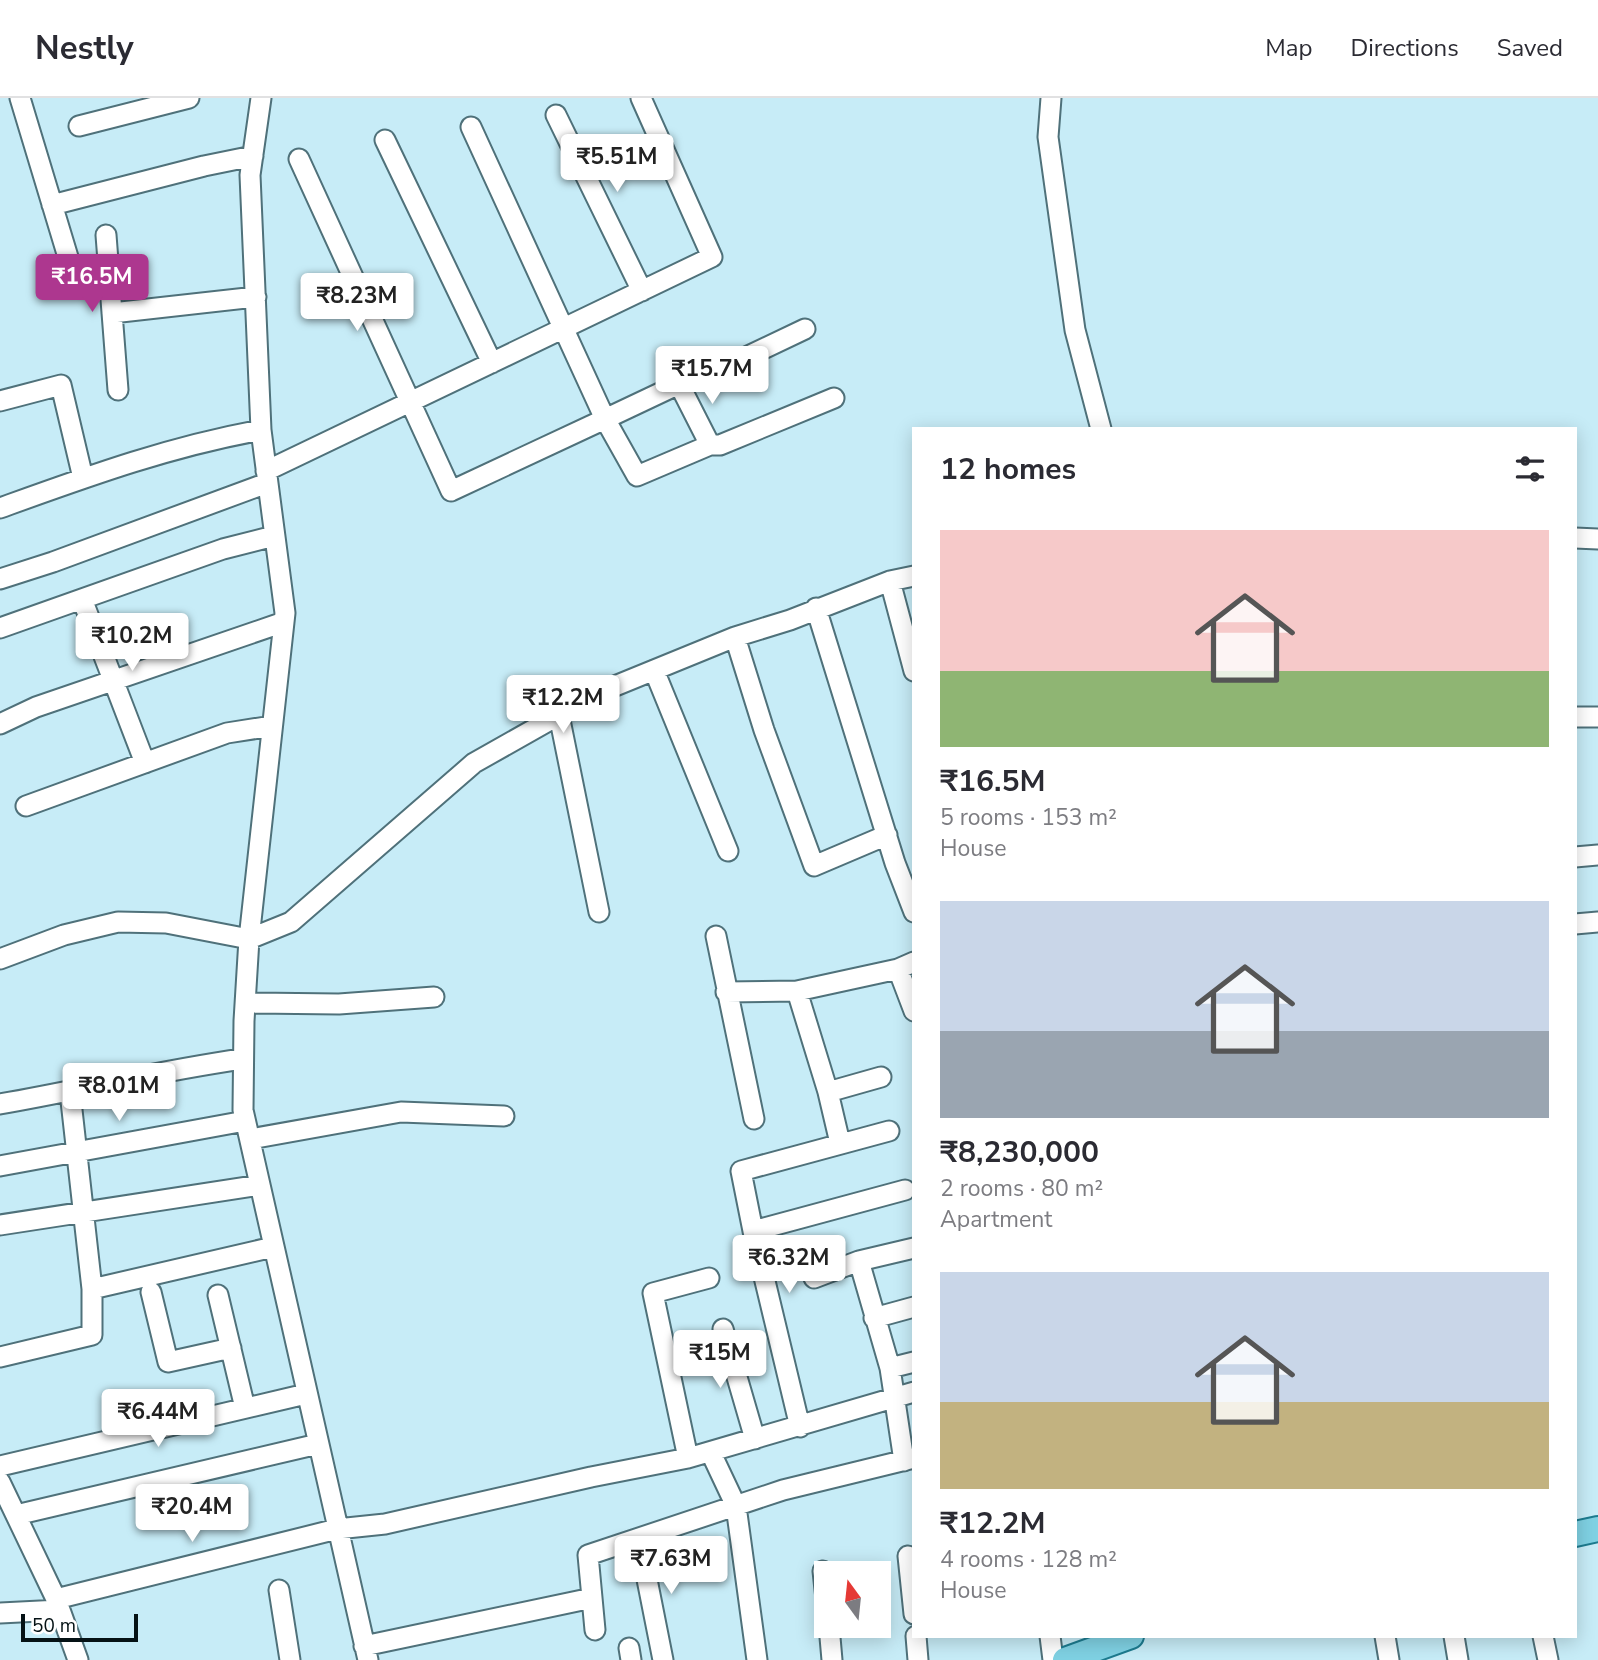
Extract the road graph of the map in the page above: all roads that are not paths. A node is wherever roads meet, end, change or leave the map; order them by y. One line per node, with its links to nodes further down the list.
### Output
1 (20, 98): 12 (street)
2 (190, 98): 7 (street)
3 (261, 98): 10 (street)
4 (641, 98): 15 (street)
5 (1051, 98): 27 (street)
6 (556, 115): 15 (street)
7 (79, 126)
8 (471, 127): 18 (street)
9 (385, 140): 20 (street)
10 (253, 156): 12 (street); 16 (street)
11 (299, 159): 25 (street)
12 (52, 205): 14 (street)
13 (106, 235): 17 (street)
14 (71, 267)
15 (642, 291): 18 (street)
16 (256, 297): 17 (street); 28 (street)
17 (112, 313): 22 (street)
18 (563, 329): 20 (street); 26 (street)
19 (805, 329): 21 (street)
20 (492, 363): 25 (street)
21 (679, 384): 26 (street); 29 (street)
22 (118, 390)
23 (834, 398): 29 (street)
24 (0, 401): 31 (street)
25 (411, 401): 26 (street); 30 (street)
26 (605, 419): 29 (street)
27 (1100, 427)
28 (261, 430): 30 (street); 31 (street)
29 (710, 445)
30 (267, 477): 33 (street); 37 (street)
31 (83, 478): 32 (street)
32 (0, 508)
33 (274, 536): 39 (street); 41 (street)
34 (1577, 538): 35 (street)
35 (1598, 539)
36 (912, 576): 38 (street)
37 (0, 579)
38 (890, 581): 40 (street); 44 (street)
39 (82, 599): 42 (street); 46 (street)
40 (816, 608): 43 (street); 54 (street)
41 (284, 622): 46 (street); 51 (street)
42 (0, 628)
43 (735, 637): 45 (street); 54 (street)
44 (912, 664)
45 (654, 670): 47 (street); 55 (street)
46 (113, 680): 50 (street); 52 (street)
47 (559, 715): 60 (street); 64 (street)
48 (1577, 717): 49 (street)
49 (1598, 717)
50 (0, 724)
51 (272, 726): 52 (street); 64 (street)
52 (145, 763): 53 (street)
53 (26, 806)
54 (887, 835): 58 (street)
55 (728, 851)
56 (1598, 855): 57 (street)
57 (1577, 857)
58 (904, 860): 59 (street)
59 (912, 902)
60 (599, 912)
61 (1598, 922): 62 (street)
62 (1577, 924)
63 (716, 936): 68 (street)
64 (249, 939): 65 (street); 70 (street)
65 (0, 959)
66 (906, 965): 67 (street); 71 (street)
67 (797, 990): 68 (street); 75 (street)
68 (726, 992): 78 (street)
69 (434, 997): 70 (street)
70 (246, 1003): 72 (street)
71 (912, 1004)
72 (243, 1059): 74 (street); 79 (street)
73 (881, 1077): 75 (street)
74 (70, 1092): 76 (street); 82 (street)
75 (828, 1092): 81 (street)
76 (0, 1104)
77 (504, 1116): 79 (street)
78 (754, 1119)
79 (248, 1130): 82 (street); 84 (street)
80 (889, 1131): 81 (street)
81 (840, 1143): 88 (street)
82 (79, 1151): 83 (street); 86 (street)
83 (0, 1166)
84 (260, 1185): 86 (street); 89 (street)
85 (905, 1190): 88 (street)
86 (84, 1211): 87 (street); 94 (street)
87 (0, 1226)
88 (753, 1231): 107 (street)
89 (273, 1247): 94 (street); 104 (street)
90 (912, 1248): 91 (street)
91 (859, 1261): 93 (street); 98 (street)
92 (709, 1278): 111 (street)
93 (814, 1278)
94 (92, 1289): 101 (street)
95 (151, 1292): 100 (street)
96 (218, 1295): 100 (street)
97 (912, 1308): 98 (street)
98 (874, 1318): 103 (street)
99 (723, 1329): 108 (street)
100 (231, 1348): 106 (street)
101 (0, 1357)
102 (912, 1362): 103 (street)
103 (890, 1368): 105 (street)
104 (306, 1394): 106 (street); 109 (street)
105 (904, 1394): 107 (street); 112 (street)
106 (245, 1408): 113 (street)
107 (800, 1427): 108 (street)
108 (755, 1440): 110 (street)
109 (318, 1444): 116 (street); 117 (street)
110 (711, 1452): 111 (street); 115 (street)
111 (688, 1458): 117 (street)
112 (909, 1459): 115 (street)
113 (0, 1466)
114 (0, 1482): 116 (street)
115 (736, 1506): 120 (street); 139 (street)
116 (16, 1515): 125 (street)
117 (337, 1529): 125 (street); 135 (street)
118 (1598, 1529): 119 (main road)
119 (1577, 1534)
120 (639, 1539): 124 (street); 138 (street)
121 (908, 1556): 123 (street)
122 (279, 1590): 137 (street)
123 (912, 1595)
124 (592, 1598): 127 (street); 135 (street)
125 (58, 1604): 126 (street); 136 (street)
126 (0, 1613)
127 (595, 1630)
128 (829, 1638): 140 (street)
129 (916, 1638): 141 (street)
130 (1050, 1638): 142 (street)
131 (1120, 1638): 143 (main road)
132 (1385, 1638): 144 (street)
133 (1454, 1638): 145 (street)
134 (1544, 1638): 146 (street)
135 (366, 1653)
136 (78, 1660)
137 (290, 1660)
138 (663, 1660)
139 (757, 1660)
140 (832, 1660)
141 (918, 1660)
142 (1053, 1660)
143 (1065, 1660)
144 (1389, 1660)
145 (1458, 1660)
146 (1548, 1660)

